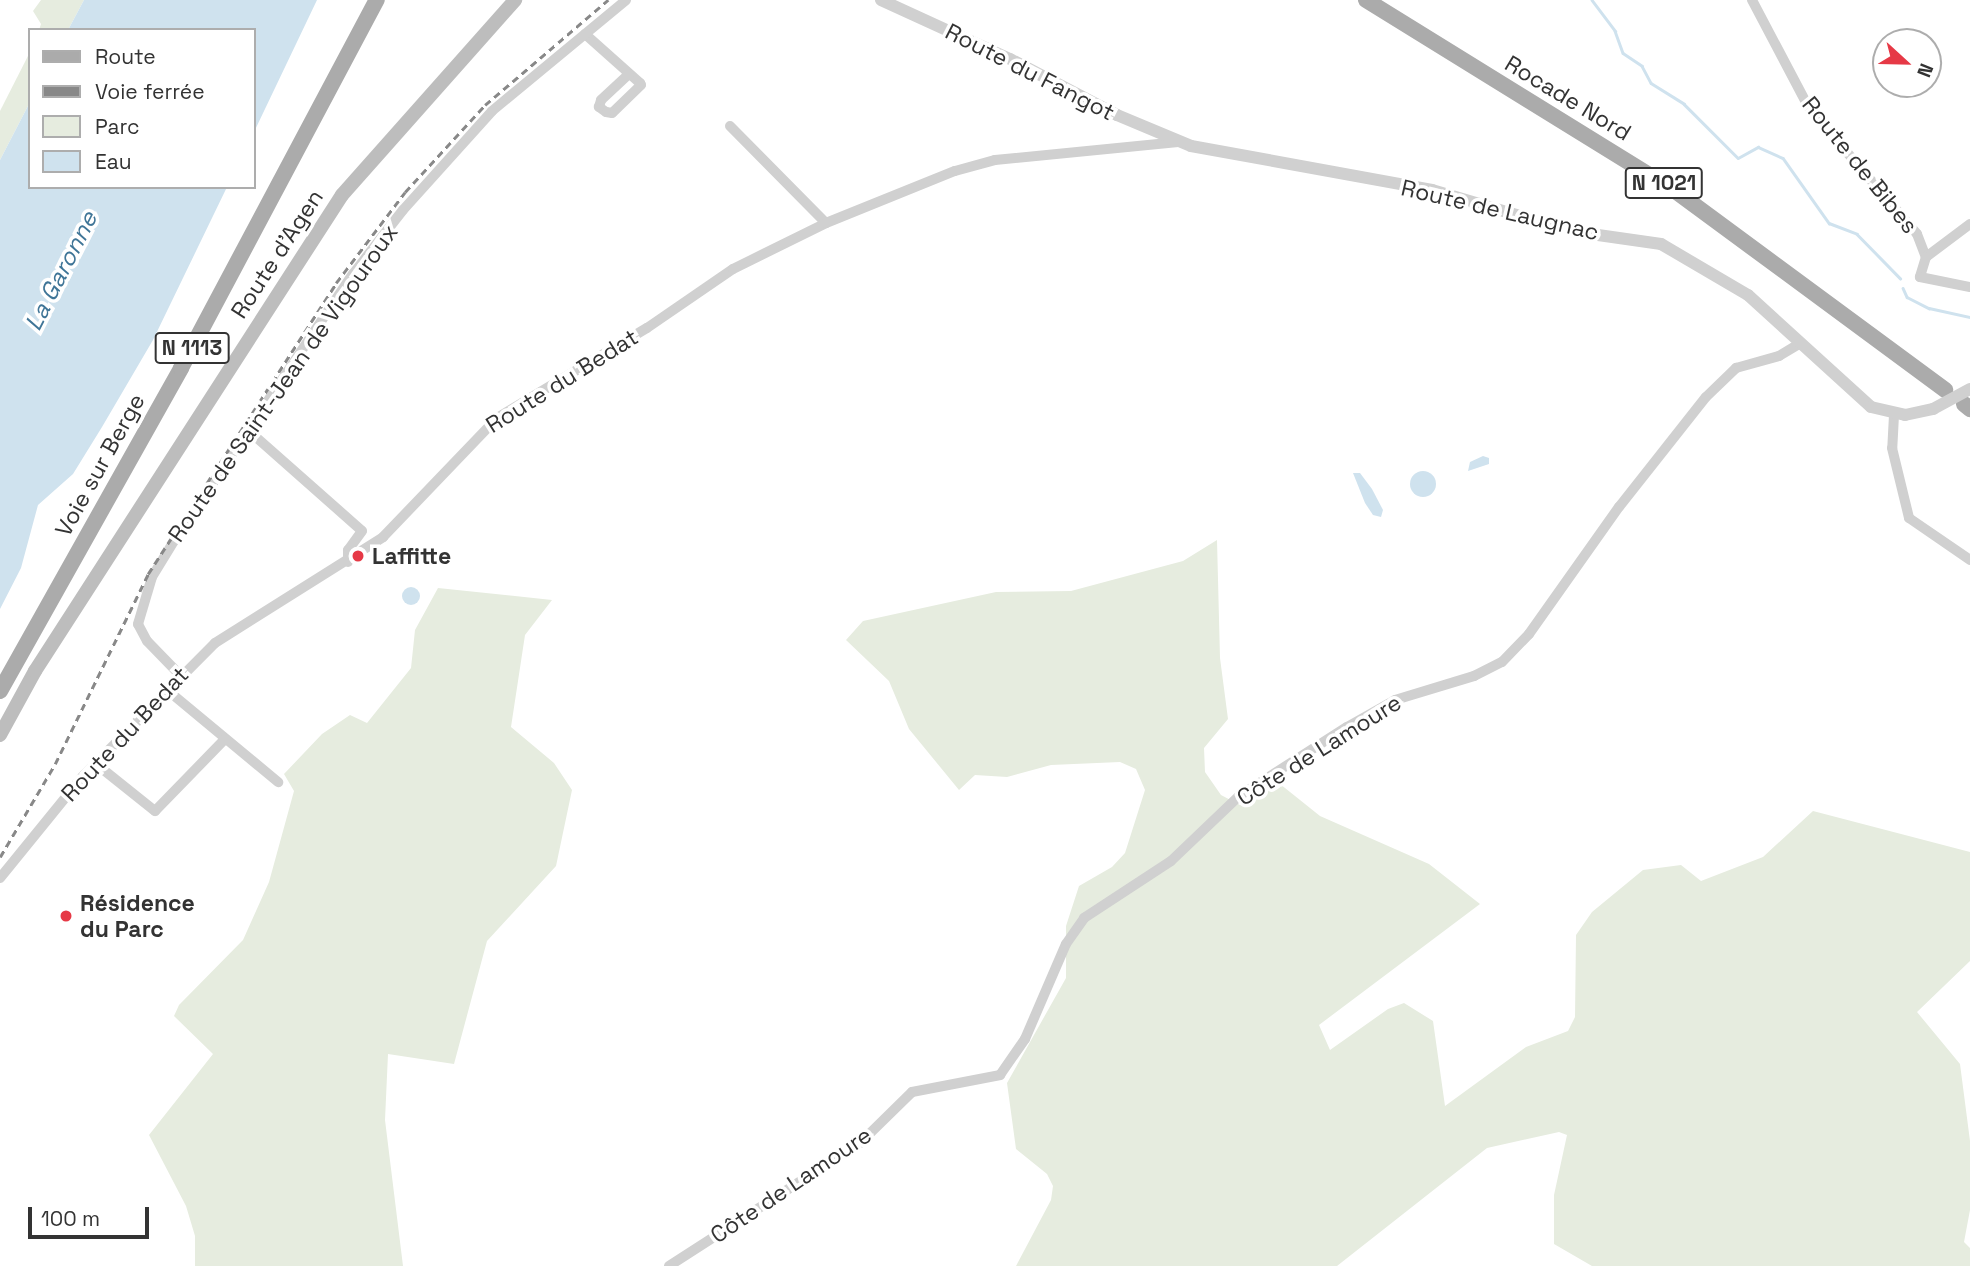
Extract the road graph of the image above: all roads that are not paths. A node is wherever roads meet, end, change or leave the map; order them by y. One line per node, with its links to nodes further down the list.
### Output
1 (377, 0): 24 (main road, Voie sur Berge / N 1113)
2 (515, 0): 25 (main road, Route d'Agen)
3 (626, 0): 7 (street, Route de Saint-Jean de Vigouroux)
4 (881, 0): 10 (street, Route du Fangot)
5 (1366, 0): 16 (main road, Rocade Nord / N 1021)
6 (1752, 0): 13 (street, Route de Bibes)
7 (585, 34): 8 (street); 19 (street, Route de Saint-Jean de Vigouroux)
8 (629, 74)
9 (730, 126): 11 (street)
10 (1178, 142): 11 (street, Route du Bedat); 15 (street, Route de Laugnac)
11 (826, 223): 21 (street, Route du Bedat)
12 (1970, 225): 13 (street)
13 (1926, 257): 14 (street)
14 (1970, 287)
15 (1799, 344): 18 (street, Route de Laugnac); 30 (street, Côte de Lamoure)
16 (1945, 390)
17 (1968, 401): 18 (street, bridge)
18 (1894, 415): 20 (street)
19 (248, 430): 21 (street); 22 (street, Route de Saint-Jean de Vigouroux)
20 (1970, 561)
21 (348, 562): 22 (street, Route du Bedat)
22 (180, 675): 23 (street, Route du Bedat)
23 (166, 689): 26 (street); 27 (street, Route du Bedat)
24 (0, 691)
25 (0, 735)
26 (225, 738): 27 (street); 28 (street)
27 (95, 763): 29 (street, Route du Bedat)
28 (278, 782)
29 (0, 878)
30 (669, 1266)

